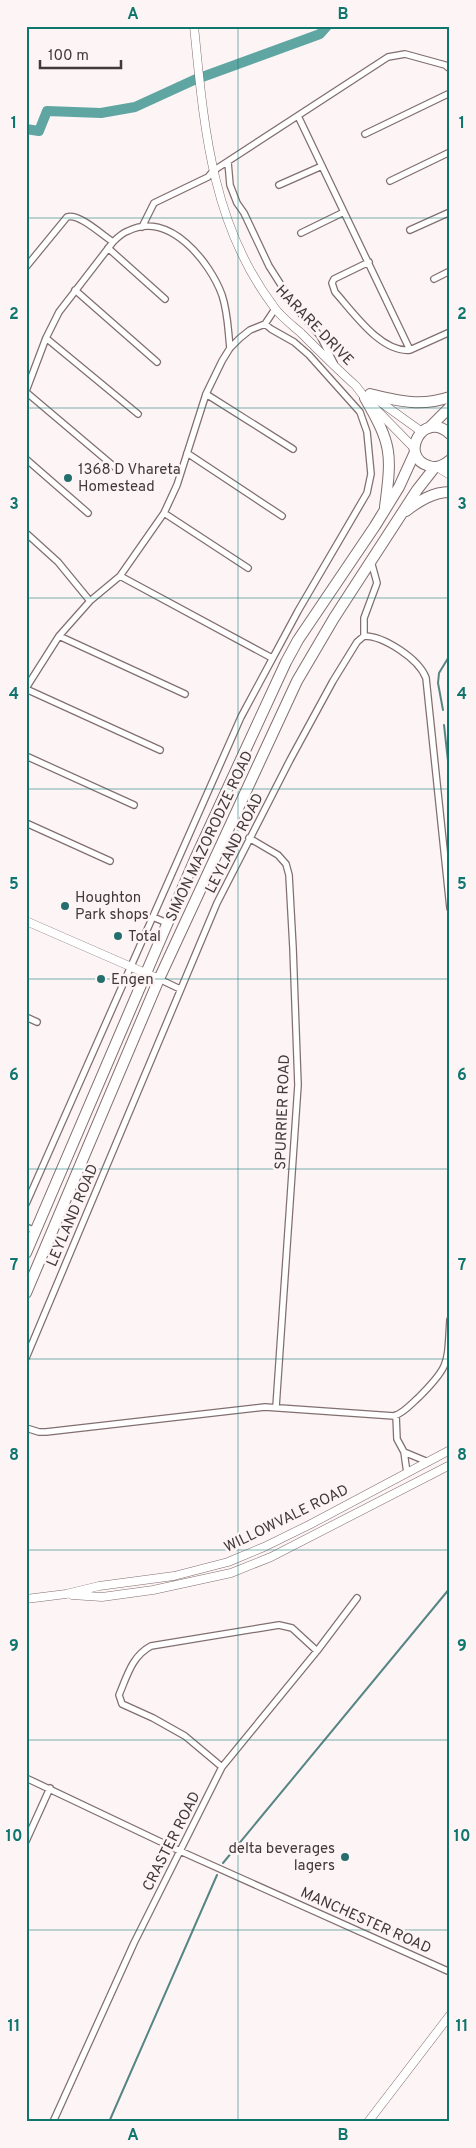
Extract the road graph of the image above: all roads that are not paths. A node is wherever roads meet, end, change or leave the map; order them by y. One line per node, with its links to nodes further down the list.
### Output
1 (194, 26): 9 (main road, HARARE DRIVE)
2 (450, 69): 4 (street)
3 (450, 93): 5 (street)
4 (298, 116): 7 (street); 8 (street)
5 (365, 134)
6 (450, 152): 10 (street)
7 (228, 162): 9 (street); 32 (street)
8 (322, 166): 11 (street); 12 (street)
9 (213, 171): 14 (street); 25 (main road, HARARE DRIVE)
10 (390, 181)
11 (279, 185)
12 (344, 212): 16 (street); 19 (street)
13 (450, 212): 15 (street)
14 (142, 227): 17 (street); 29 (street)
15 (410, 230)
16 (300, 233)
17 (112, 242): 18 (street); 20 (street)
18 (108, 248): 23 (street); 24 (street)
19 (369, 262): 30 (street); 30 (street)
20 (26, 267)
21 (450, 271): 22 (street)
22 (434, 279)
23 (75, 290): 28 (street); 31 (street)
24 (165, 299)
25 (275, 309): 26 (street); 32 (main road, HARARE DRIVE)
26 (266, 324): 29 (street); 62 (street)
27 (450, 332): 30 (street)
28 (46, 338): 33 (street); 38 (street)
29 (230, 348): 34 (street)
30 (410, 350)
31 (157, 362)
32 (336, 368): 35 (main road, HARARE DRIVE)
33 (26, 392): 47 (street)
34 (206, 394): 41 (street); 43 (street)
35 (367, 396): 36 (highway); 39 (main road); 42 (main road); 50 (highway)
36 (450, 396)
37 (450, 407): 39 (highway, SIMON MAZORODZE ROAD)
38 (138, 414)
39 (426, 430): 40 (highway); 42 (highway, SIMON MAZORODZE ROAD)
40 (450, 434)
41 (292, 449)
42 (414, 450): 46 (highway); 50 (highway, SIMON MAZORODZE ROAD)
43 (187, 453): 52 (street); 54 (street)
44 (26, 459): 51 (street)
45 (450, 460): 46 (highway, SIMON MAZORODZE ROAD)
46 (436, 467): 48 (main road); 53 (highway, SIMON MAZORODZE ROAD)
47 (117, 469)
48 (450, 475)
49 (450, 492): 53 (highway)
50 (385, 510): 74 (highway, SIMON MAZORODZE ROAD)
51 (88, 513)
52 (164, 513): 57 (street); 58 (street)
53 (400, 515): 56 (highway, SIMON MAZORODZE ROAD)
54 (282, 516)
55 (26, 533): 59 (street)
56 (371, 561): 61 (street); 77 (highway, SIMON MAZORODZE ROAD)
57 (248, 568)
58 (120, 576): 59 (street); 62 (street)
59 (90, 602): 60 (street)
60 (59, 636): 63 (street); 64 (street)
61 (364, 636): 69 (street, LEYLAND ROAD); 71 (street)
62 (272, 658): 72 (street)
63 (26, 688): 65 (street)
64 (185, 694)
65 (160, 750)
66 (26, 756): 67 (street)
67 (134, 805)
68 (26, 824): 70 (street)
69 (249, 838): 78 (street, LEYLAND ROAD); 87 (street, SPURRIER ROAD)
70 (110, 861)
71 (450, 908)
72 (153, 917): 74 (street); 75 (street)
73 (26, 921): 75 (main road)
74 (167, 922): 76 (highway, SIMON MAZORODZE ROAD)
75 (132, 967): 76 (main road); 81 (street)
76 (145, 974): 77 (main road); 82 (highway, SIMON MAZORODZE ROAD)
77 (159, 980): 78 (street); 84 (highway, SIMON MAZORODZE ROAD)
78 (180, 989): 86 (street, LEYLAND ROAD)
79 (26, 1017): 80 (street)
80 (37, 1022)
81 (26, 1204)
82 (31, 1229): 83 (highway, SIMON MAZORODZE ROAD)
83 (26, 1253)
84 (26, 1293)
85 (450, 1320): 88 (street)
86 (26, 1358)
87 (276, 1407): 88 (street); 89 (street)
88 (396, 1415): 91 (street)
89 (26, 1428)
90 (450, 1450): 92 (main road, WILLOWVALE ROAD)
91 (404, 1452): 92 (street); 94 (street)
92 (428, 1462): 94 (main road, WILLOWVALE ROAD)
93 (450, 1465): 95 (main road, WILLOWVALE ROAD)
94 (407, 1473): 95 (main road, WILLOWVALE ROAD)
95 (66, 1594): 97 (main road, WILLOWVALE ROAD)
96 (357, 1598): 98 (street, CRASTER ROAD)
97 (26, 1599)
98 (317, 1651): 99 (street, CRASTER ROAD); 99 (street)
99 (222, 1767): 103 (street, CRASTER ROAD)
100 (26, 1778): 101 (street, MANCHESTER ROAD)
101 (50, 1788): 102 (street); 103 (street, MANCHESTER ROAD)
102 (26, 1840)
103 (180, 1850): 104 (street, MANCHESTER ROAD); 106 (street, CRASTER ROAD)
104 (450, 1972)
105 (450, 2015): 107 (main road)
106 (53, 2122)
107 (368, 2122)

